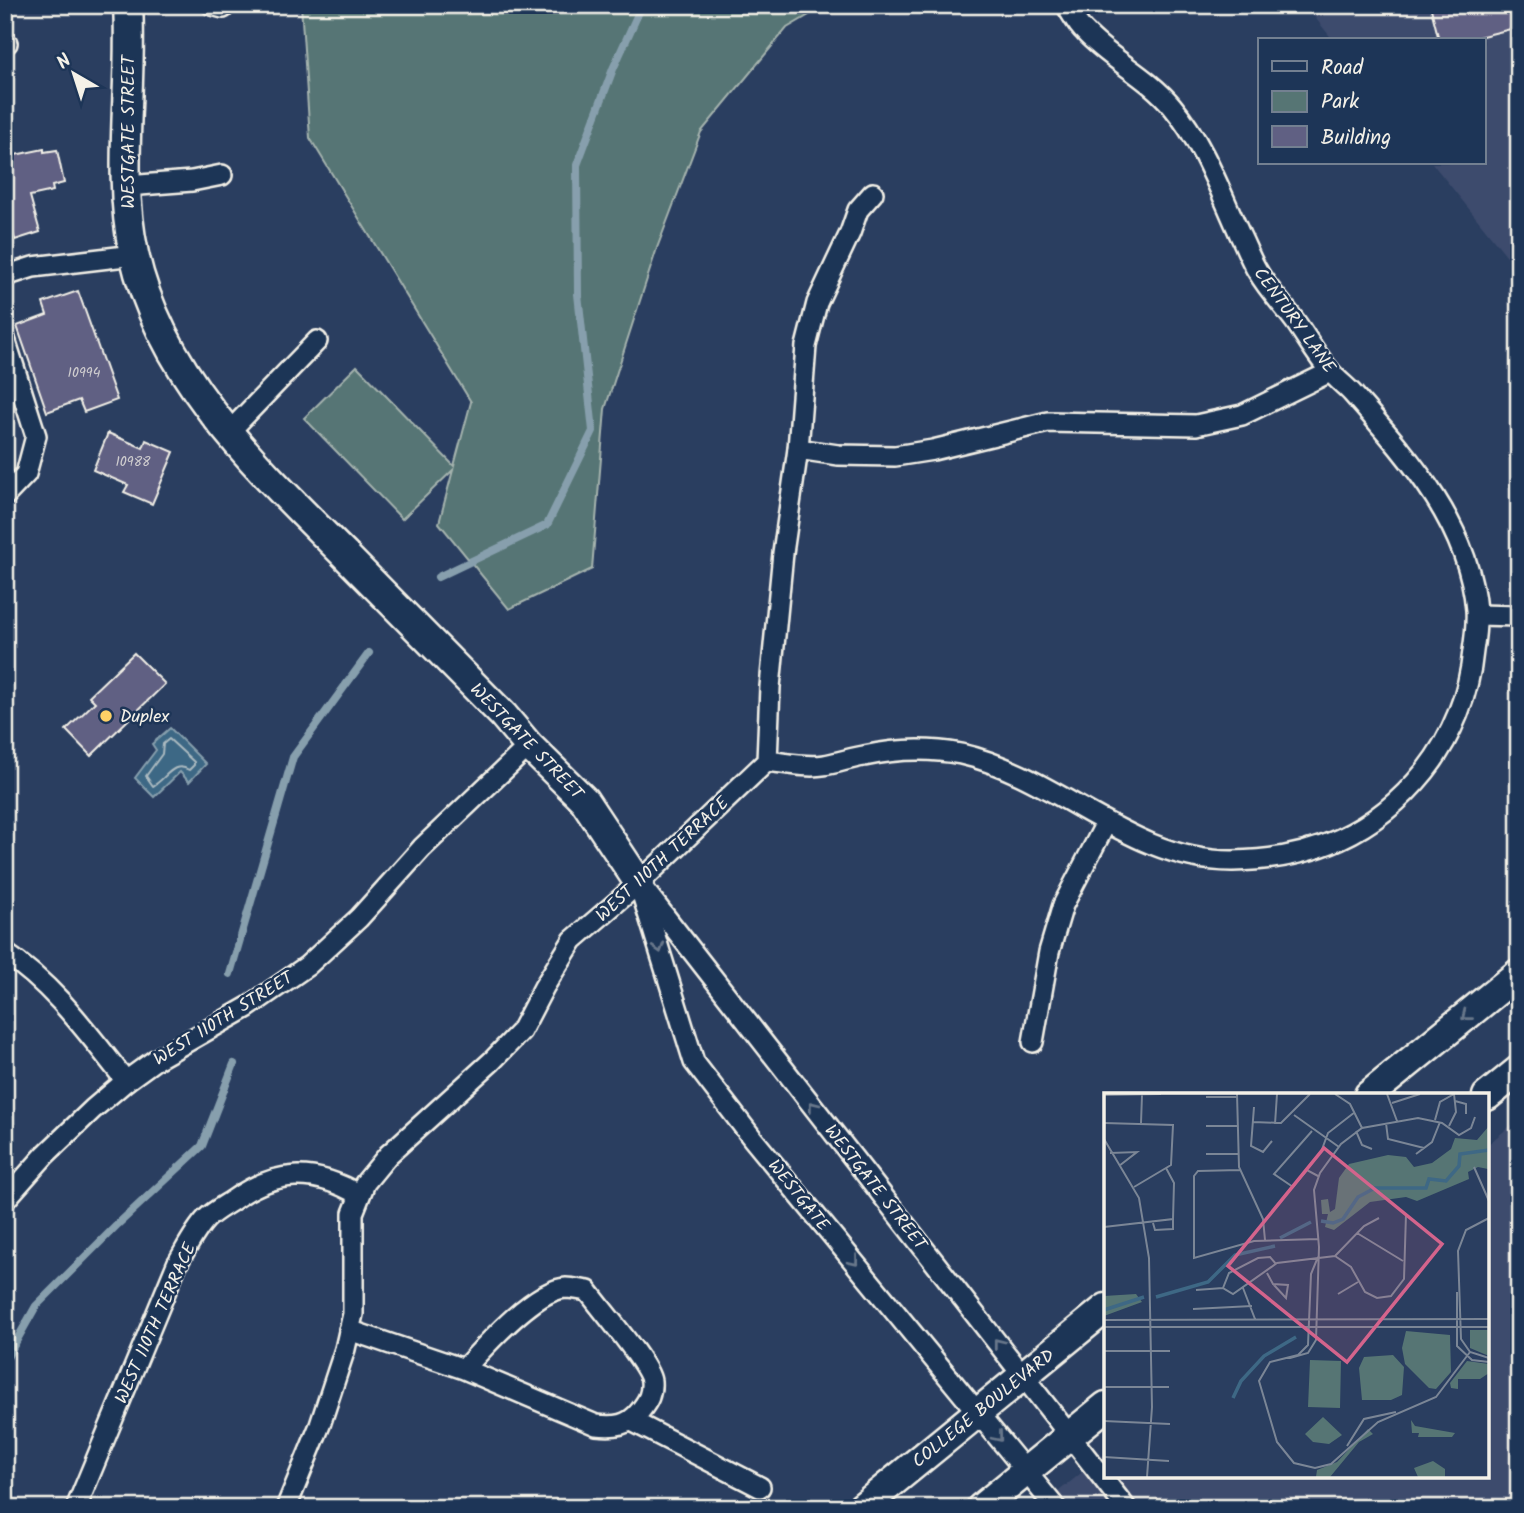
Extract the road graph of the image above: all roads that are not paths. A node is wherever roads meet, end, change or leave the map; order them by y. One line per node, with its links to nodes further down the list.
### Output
1 (128, 5): 4 (street, WESTGATE STREET)
2 (1066, 5): 10 (street, CENTURY LANE)
3 (222, 175): 4 (street)
4 (127, 186): 6 (street, WESTGATE STREET)
5 (873, 192): 12 (street)
6 (134, 255): 7 (street); 11 (street, WESTGATE STREET)
7 (5, 276)
8 (5, 339): 13 (street)
9 (317, 341): 11 (street)
10 (1331, 372): 12 (street); 14 (street, CENTURY LANE)
11 (229, 432): 16 (street, WESTGATE STREET)
12 (798, 449): 17 (street)
13 (5, 496)
14 (1477, 615): 15 (street); 18 (street, CENTURY LANE)
15 (1519, 616)
16 (529, 746): 19 (street, WESTGATE STREET); 24 (street, WEST 110TH STREET)
17 (767, 761): 18 (street, CENTURY LANE); 19 (street, WEST 110TH TERRACE)
18 (1106, 823): 22 (street)
19 (639, 883): 27 (street, WEST 110TH TERRACE); 32 (street, WESTGATE STREET, one-way to 19); 34 (street, WESTGATE, one-way to 34)
20 (5, 953): 24 (street)
21 (1519, 974): 25 (street, one-way to 25)
22 (1033, 1042)
23 (1519, 1070): 26 (street)
24 (126, 1081): 28 (street, WEST 110TH STREET)
25 (1371, 1093)
26 (1489, 1094)
27 (359, 1195): 30 (street, WEST 110TH TERRACE); 39 (street, WEST 110TH TERRACE)
28 (5, 1200)
29 (1104, 1310): 32 (street, COLLEGE BOULEVARD)
30 (349, 1330): 31 (street); 40 (street, WEST 110TH TERRACE)
31 (464, 1369): 35 (street); 35 (street)
32 (1023, 1375): 34 (street, COLLEGE BOULEVARD); 36 (street, WESTGATE STREET)
33 (1104, 1408): 36 (street)
34 (978, 1413): 37 (street, WESTGATE, one-way to 37); 41 (street, COLLEGE BOULEVARD)
35 (632, 1421): 38 (street)
36 (1070, 1435): 37 (street); 44 (street, WESTGATE STREET)
37 (1026, 1471): 42 (street); 43 (street, WESTGATE)
38 (760, 1487)
39 (76, 1508)
40 (286, 1508)
41 (861, 1508)
42 (981, 1508)
43 (1056, 1508)
44 (1126, 1508)

